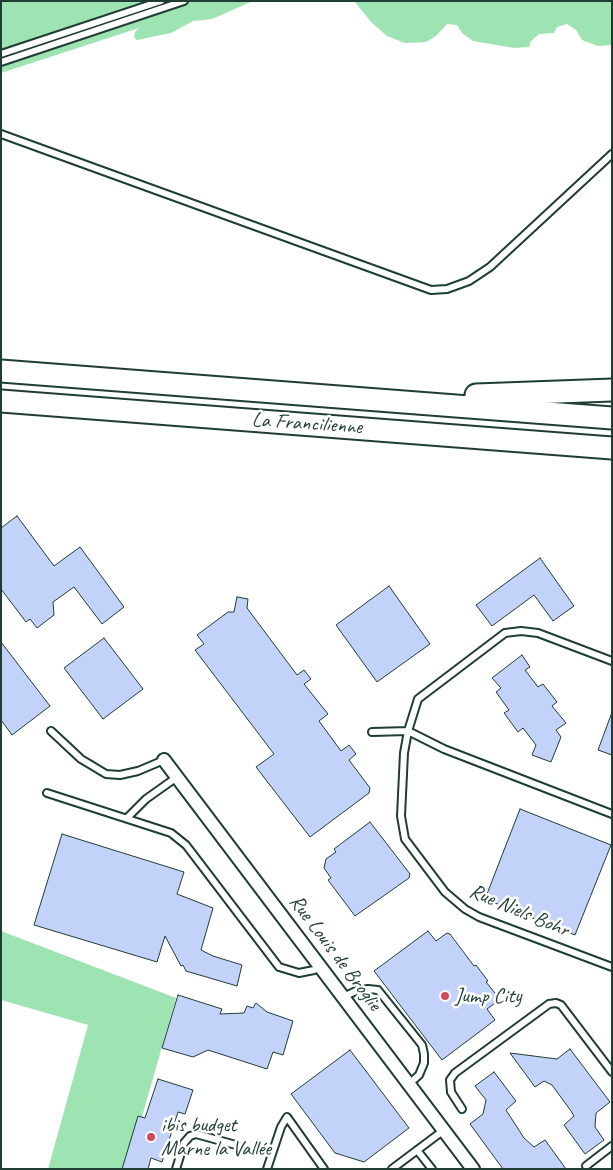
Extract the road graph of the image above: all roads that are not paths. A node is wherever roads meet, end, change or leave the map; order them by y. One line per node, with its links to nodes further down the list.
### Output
1 (161, 1): 3 (lane)
2 (184, 1): 4 (lane)
3 (1, 54)
4 (1, 62)
5 (1, 134): 6 (lane)
6 (612, 154)
7 (1, 371): 10 (highway, La Francilienne)
8 (612, 390): 10 (highway)
9 (1, 401): 12 (highway, La Francilienne)
10 (450, 404): 11 (highway, La Francilienne)
11 (612, 418)
12 (612, 448)
13 (612, 661): 15 (lane, Rue Niels Bohr)
14 (51, 731): 17 (lane)
15 (408, 731): 16 (lane); 20 (lane); 23 (lane, Rue Niels Bohr)
16 (372, 732)
17 (164, 760): 18 (street, Rue Louis de Broglie)
18 (177, 777): 21 (lane); 22 (street, Rue Louis de Broglie)
19 (47, 792): 21 (lane)
20 (612, 814)
21 (127, 818): 22 (lane)
22 (320, 966): 24 (street, Rue Louis de Broglie)
23 (612, 967)
24 (343, 996): 26 (street, Rue Louis de Broglie); 26 (lane)
25 (612, 1072): 27 (lane)
26 (409, 1084): 28 (street, Rue Louis de Broglie)
27 (462, 1109)
28 (444, 1130): 31 (lane); 38 (street, Rue Louis de Broglie)
29 (236, 1145): 33 (lane)
30 (612, 1146): 32 (lane)
31 (417, 1150): 36 (lane); 37 (lane)
32 (586, 1166)
33 (176, 1169)
34 (267, 1169): 35 (lane)
35 (324, 1169)
36 (392, 1169)
37 (432, 1169)
38 (473, 1169)

